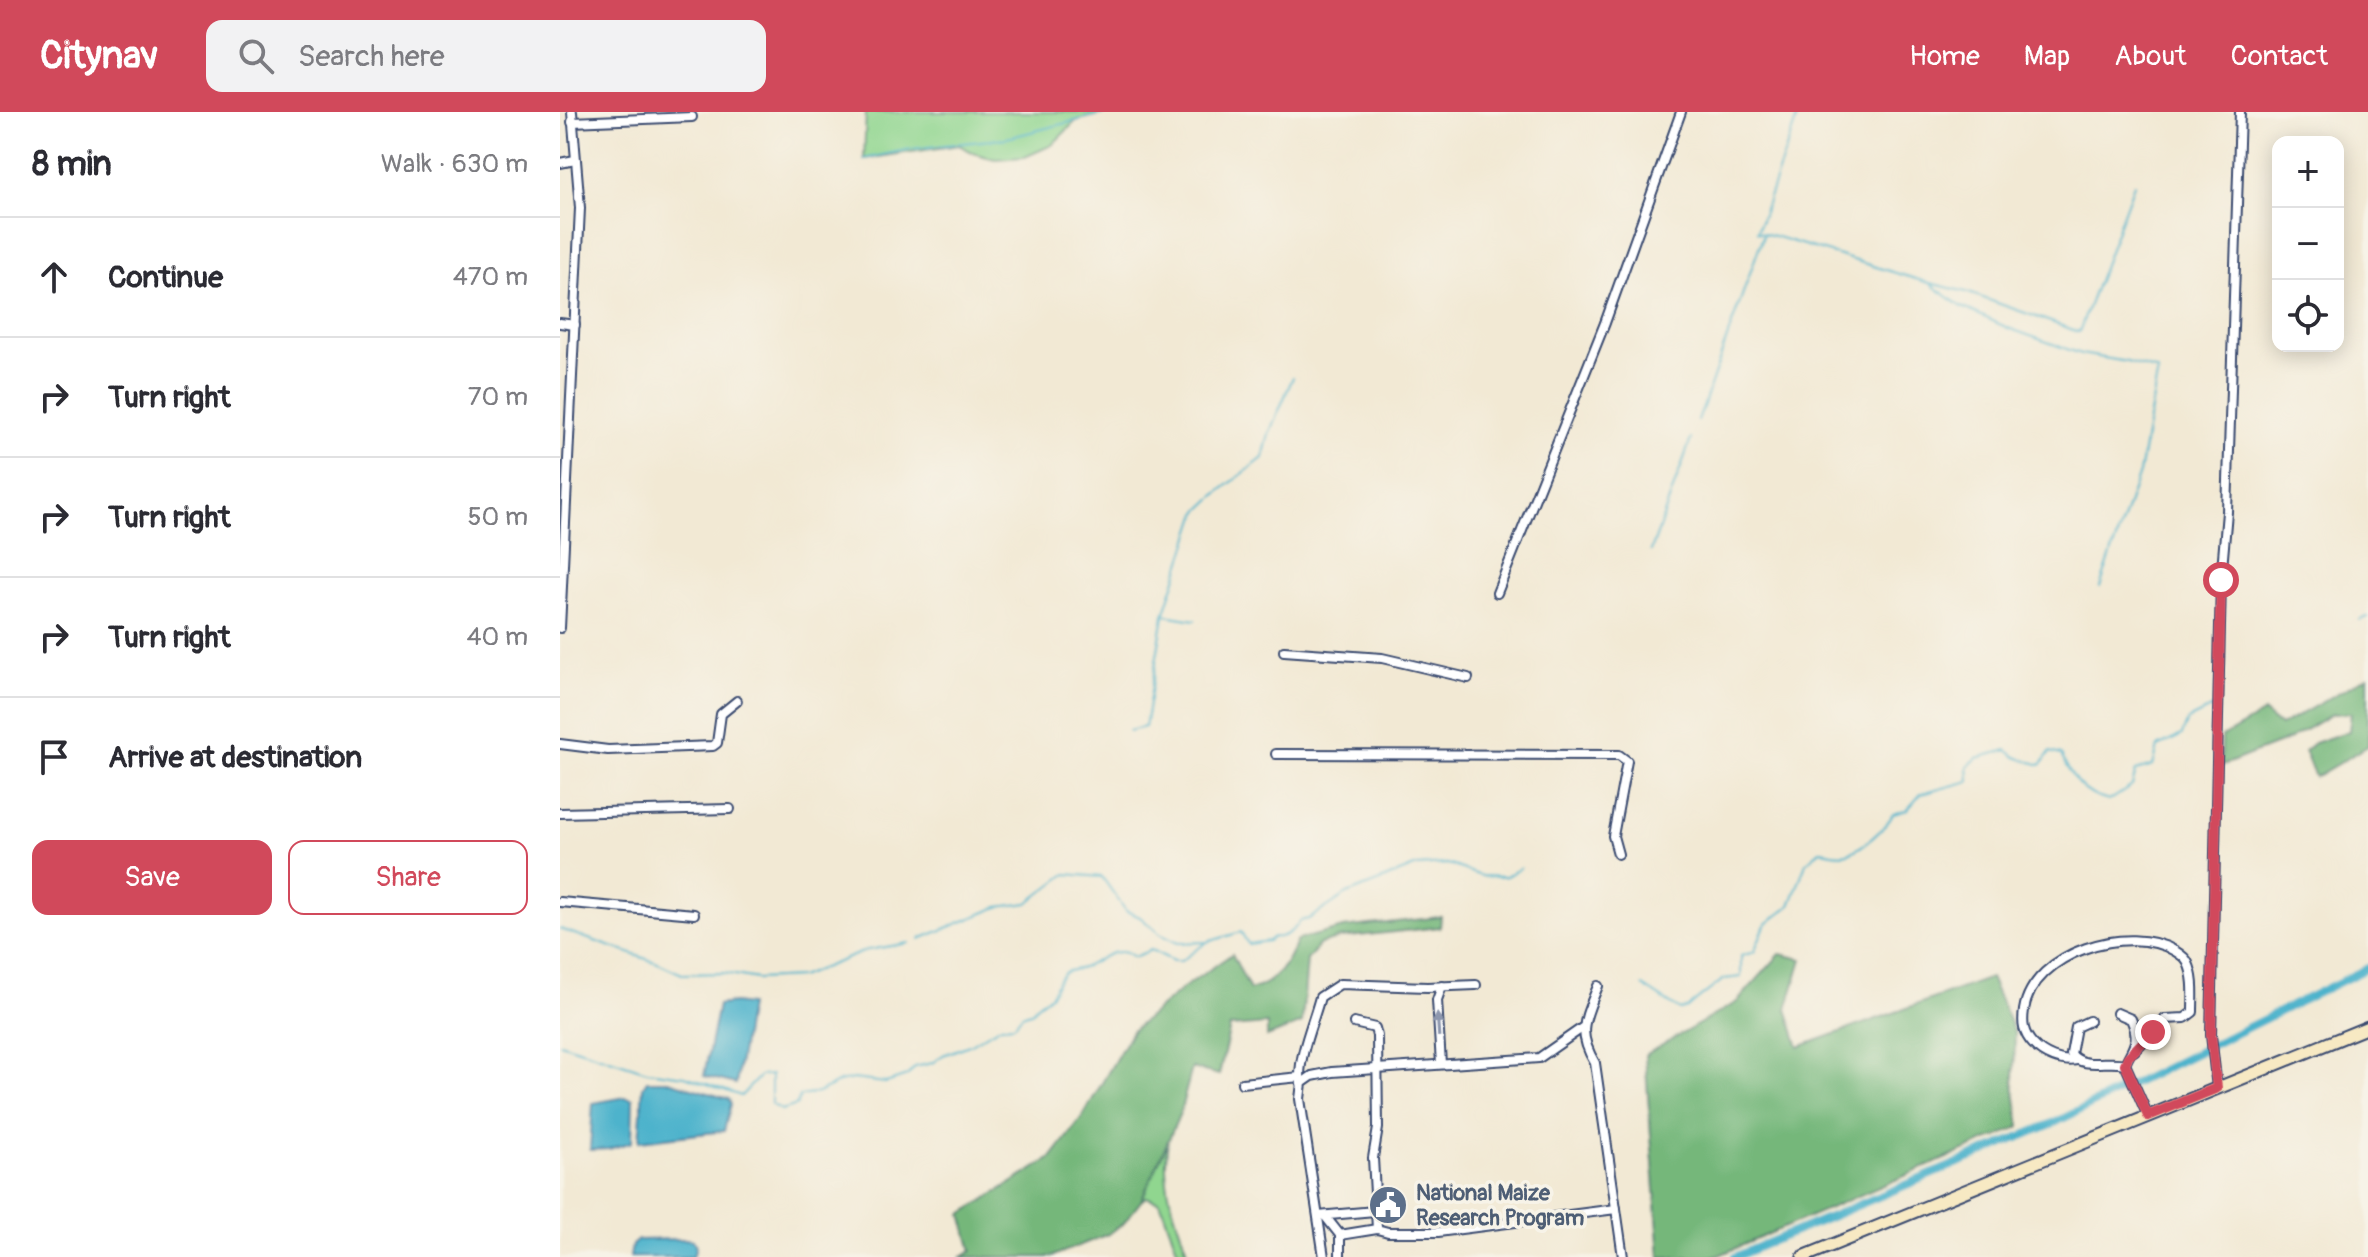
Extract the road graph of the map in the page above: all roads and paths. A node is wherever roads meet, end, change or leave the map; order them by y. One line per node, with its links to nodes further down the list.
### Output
1 (1681, 112): 10 (street)
2 (2240, 112): 37 (street)
3 (572, 117): 4 (street); 5 (street)
4 (692, 117)
5 (575, 160): 6 (street); 8 (street)
6 (560, 163)
7 (560, 323): 8 (street)
8 (575, 325): 9 (street)
9 (563, 511): 11 (street)
10 (1497, 593)
11 (560, 628)
12 (1284, 651): 13 (street)
13 (1468, 678)
14 (737, 701): 15 (street)
15 (560, 744)
16 (1276, 754): 19 (street)
17 (730, 809): 18 (street)
18 (560, 813)
19 (1618, 854)
20 (560, 902): 21 (street)
21 (694, 914)
22 (1476, 985): 23 (street)
23 (1442, 986): 32 (street, one-way to 23); 35 (street)
24 (1598, 986): 29 (street)
25 (2117, 1013): 30 (street)
26 (2089, 1021): 31 (street)
27 (1354, 1023): 34 (street)
28 (2368, 1027): 37 (main road)
29 (1582, 1028): 32 (street); 39 (street)
30 (2134, 1051): 31 (street); 33 (street)
31 (2077, 1060): 33 (street)
32 (1441, 1064): 34 (street)
33 (2125, 1064): 38 (street)
34 (1378, 1069): 35 (street); 40 (street)
35 (1301, 1080): 36 (street); 41 (street)
36 (1242, 1083)
37 (2217, 1088): 38 (main road)
38 (2148, 1116): 47 (main road)
39 (1616, 1209): 42 (street); 46 (street)
40 (1375, 1211): 41 (street); 42 (street)
41 (1322, 1216): 43 (street); 44 (street)
42 (1377, 1229): 43 (street)
43 (1340, 1235): 45 (street)
44 (1324, 1257)
45 (1340, 1257)
46 (1623, 1257)
47 (1803, 1257)

